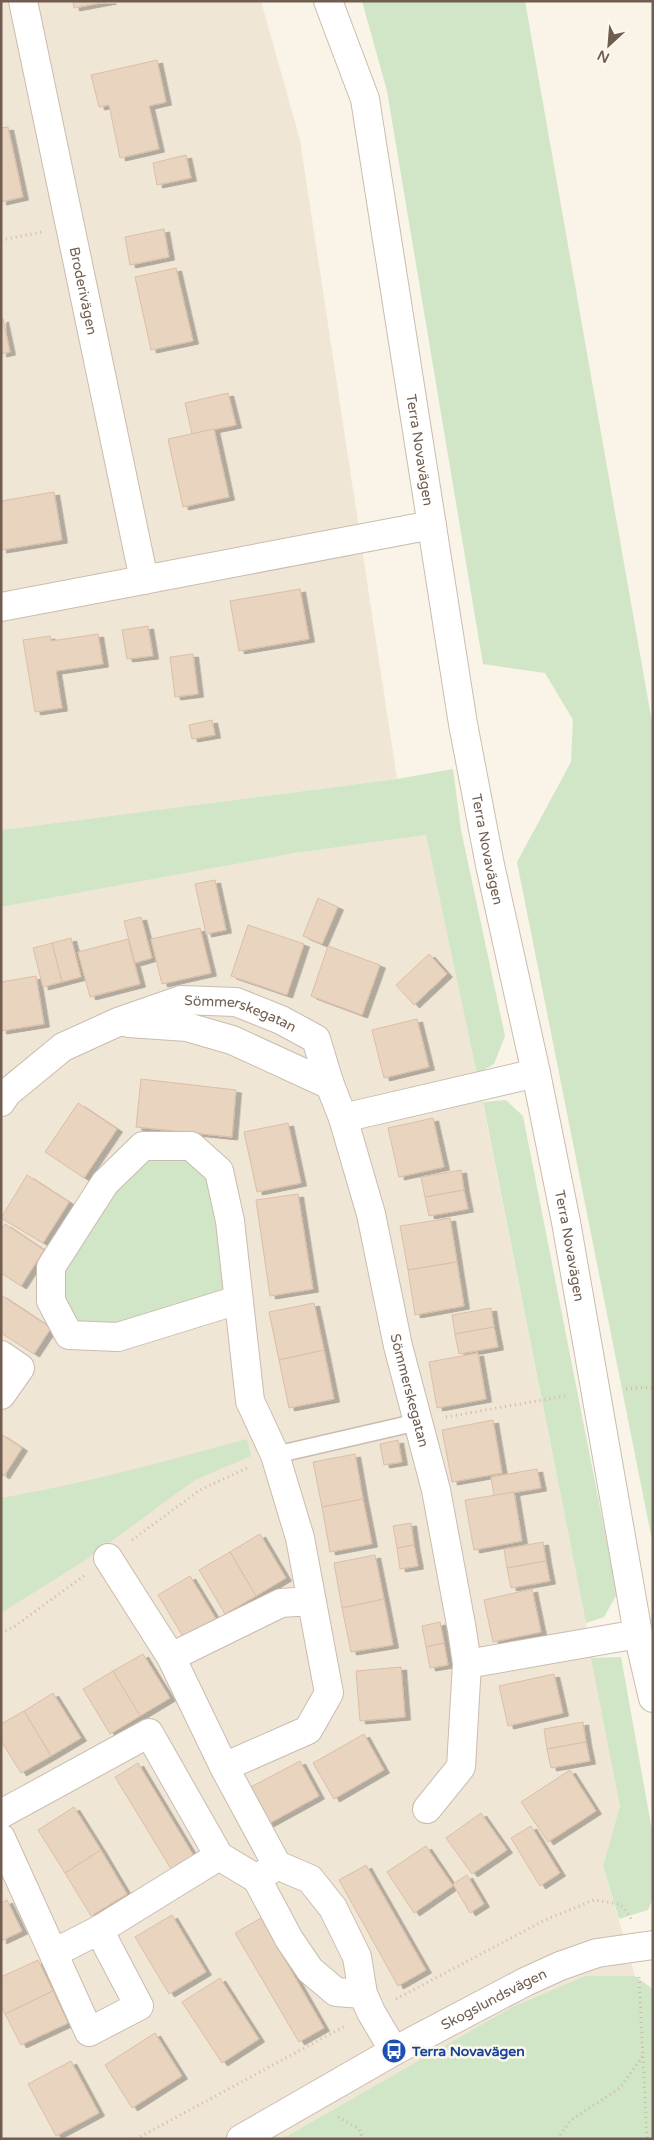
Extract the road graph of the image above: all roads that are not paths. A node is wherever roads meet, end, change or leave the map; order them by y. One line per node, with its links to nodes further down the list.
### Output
1 (23, 1): 4 (street, Broderivägen)
2 (328, 1): 3 (street, Terra Novavägen)
3 (432, 526): 4 (street); 7 (street, Terra Novavägen)
4 (144, 580): 5 (street)
5 (1, 607)
6 (118, 1022): 8 (street, Sömmerskegatan); 8 (street, Sömmerskegatan); 9 (street, Sömmerskegatan)
7 (536, 1073): 10 (street); 18 (street, Terra Novavägen)
8 (330, 1085): 10 (street, Sömmerskegatan)
9 (3, 1096)
10 (344, 1118): 14 (street, Sömmerskegatan)
11 (238, 1300): 11 (street); 15 (street)
12 (1, 1355): 13 (street)
13 (1, 1395)
14 (418, 1422): 15 (lane); 20 (street, Sömmerskegatan)
15 (275, 1455): 17 (street)
16 (108, 1558): 19 (street)
17 (311, 1601): 19 (street); 22 (street)
18 (638, 1634): 20 (street); 21 (street, Terra Novavägen)
19 (171, 1657): 22 (street)
20 (467, 1664): 23 (street, Sömmerskegatan)
21 (653, 1698)
22 (224, 1767): 27 (street)
23 (427, 1809)
24 (1, 1814): 26 (street)
25 (1, 1838): 30 (street)
26 (219, 1856): 27 (street); 28 (street)
27 (267, 1872): 31 (street); 31 (street)
28 (98, 1930): 30 (street); 30 (street)
29 (653, 1944): 32 (street, Skogslundsvägen)
30 (54, 1954)
31 (363, 1994): 32 (street)
32 (394, 2051): 33 (street, Skogslundsvägen)
33 (241, 2139)

